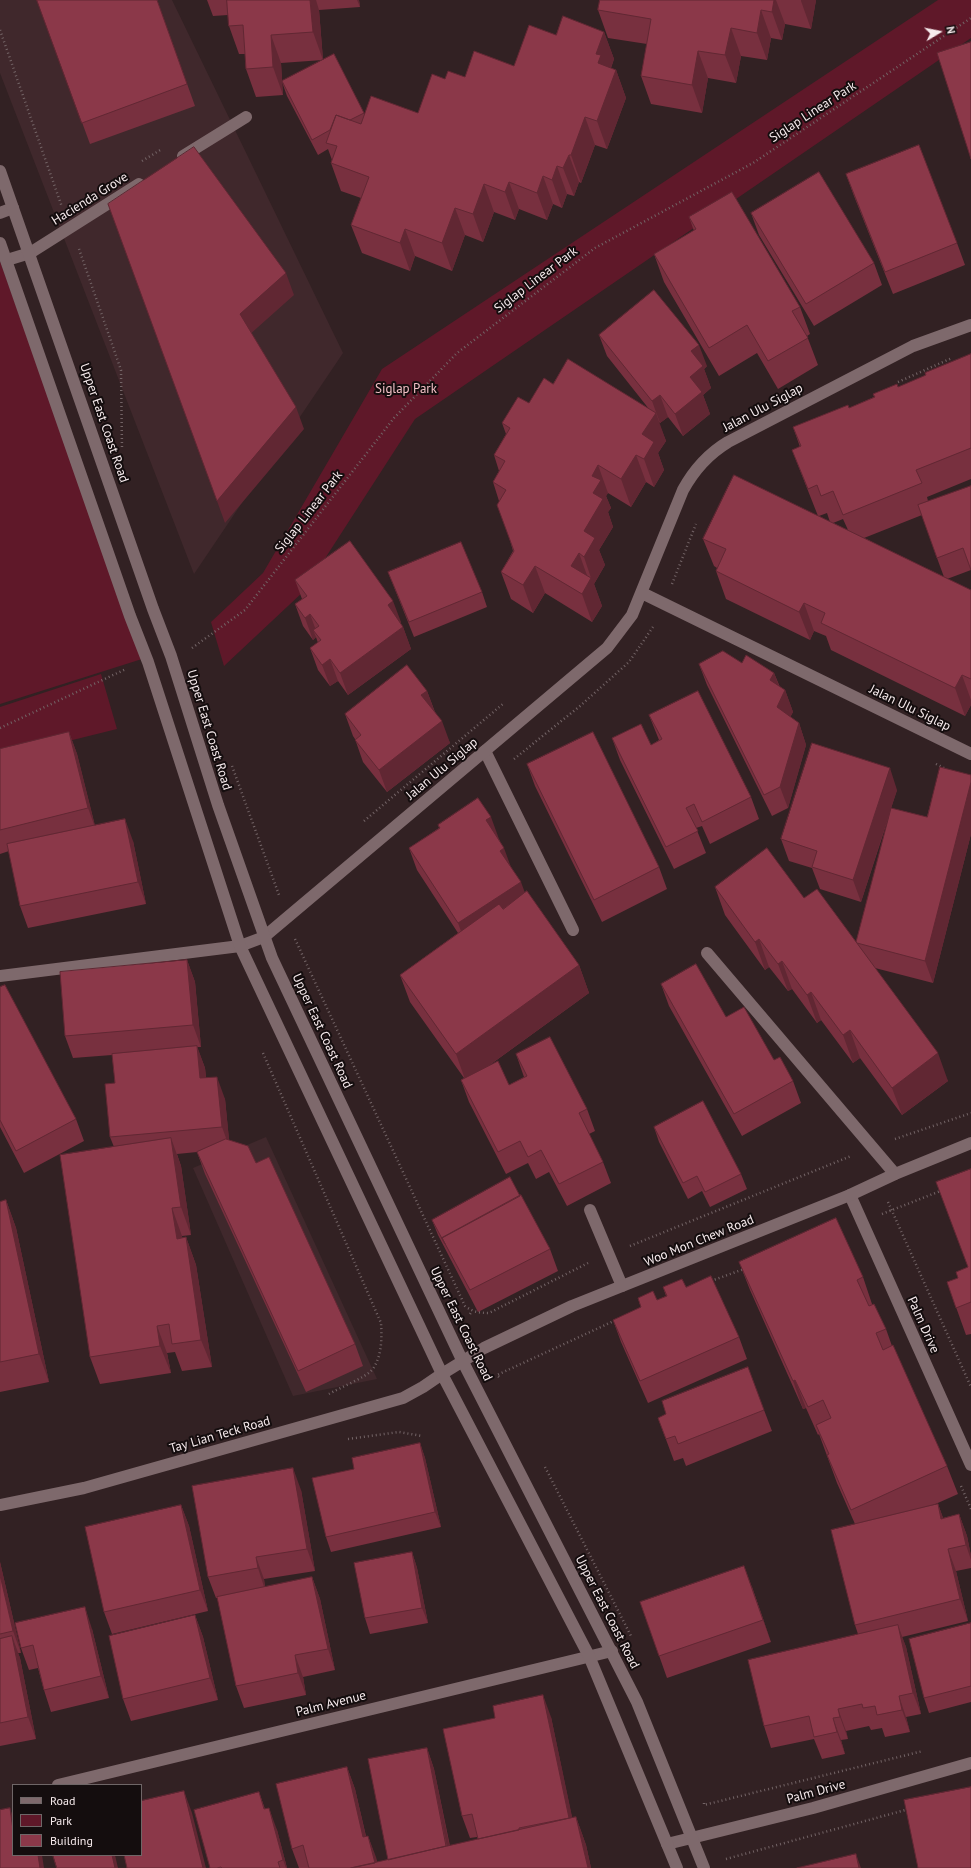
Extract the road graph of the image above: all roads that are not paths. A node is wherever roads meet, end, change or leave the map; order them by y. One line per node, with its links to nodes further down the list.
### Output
1 (246, 117): 2 (street)
2 (176, 161)
3 (0, 171): 5 (street, Upper East Coast Road)
4 (149, 177): 8 (street, Hacienda Grove)
5 (13, 208): 6 (street); 8 (street, Upper East Coast Road)
6 (0, 214)
7 (0, 243): 9 (street)
8 (30, 253): 9 (street, Hacienda Grove); 15 (street, Upper East Coast Road)
9 (7, 260): 16 (street)
10 (971, 325): 11 (street, Jalan Ulu Siglap)
11 (642, 593): 12 (street, Jalan Ulu Siglap); 13 (street, Jalan Ulu Siglap)
12 (485, 751): 14 (street); 15 (street, Jalan Ulu Siglap)
13 (971, 754)
14 (573, 930)
15 (264, 937): 16 (street, Jalan Ulu Siglap); 24 (street, Upper East Coast Road)
16 (240, 946): 18 (street); 25 (street)
17 (707, 953): 20 (street)
18 (0, 976)
19 (971, 1143): 20 (street, Woo Mon Chew Road)
20 (895, 1174): 21 (street, Woo Mon Chew Road)
21 (850, 1195): 23 (street, Woo Mon Chew Road); 26 (street, Palm Drive)
22 (590, 1210): 23 (street)
23 (622, 1286): 24 (street, Woo Mon Chew Road)
24 (463, 1362): 25 (street, Woo Mon Chew Road); 28 (street, Upper East Coast Road)
25 (442, 1374): 27 (street, Tay Lian Teck Road); 29 (street)
26 (971, 1465)
27 (0, 1505)
28 (612, 1651): 29 (street, Palm Avenue); 32 (street, Upper East Coast Road)
29 (589, 1656): 31 (street, Palm Avenue); 33 (street)
30 (971, 1763): 32 (street, Palm Drive)
31 (62, 1784)
32 (690, 1838): 33 (street, Palm Drive); 35 (street, Upper East Coast Road)
33 (667, 1844): 34 (street)
34 (677, 1868)
35 (704, 1868)

